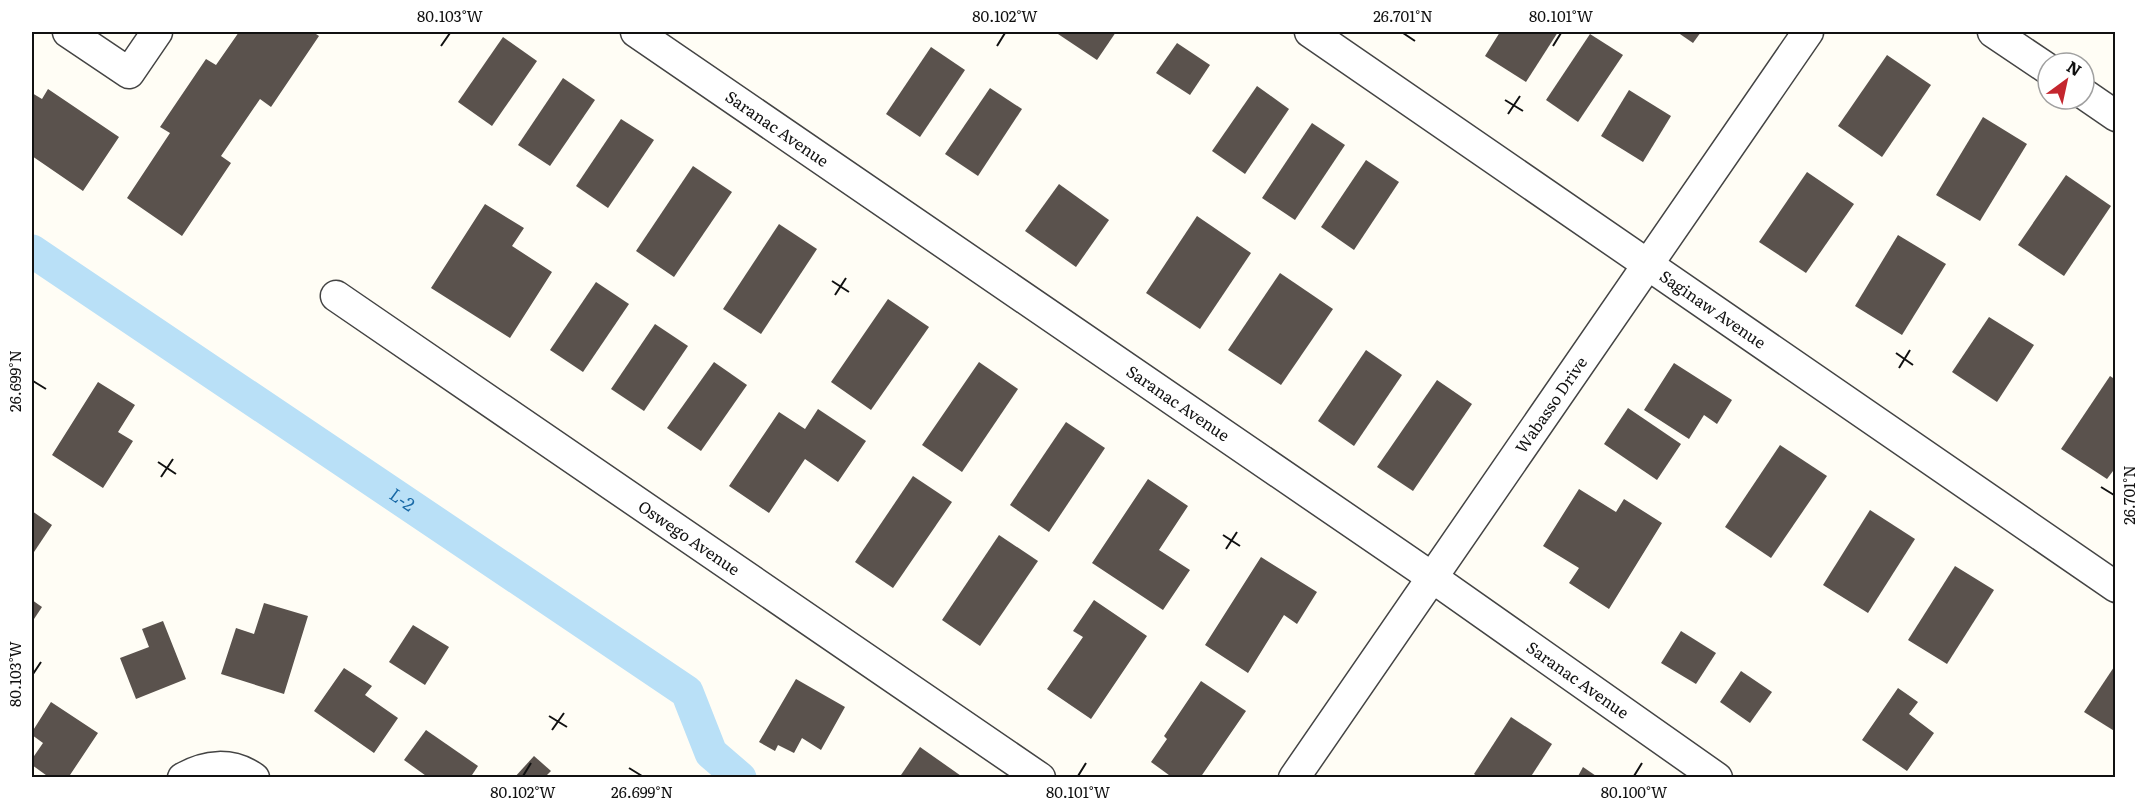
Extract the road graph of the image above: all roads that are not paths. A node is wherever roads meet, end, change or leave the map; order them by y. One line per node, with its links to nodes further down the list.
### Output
1 (68, 32): 2 (street)
2 (157, 32)
3 (636, 32): 12 (street, Saranac Avenue)
4 (1310, 32): 10 (street, Saginaw Avenue)
5 (1808, 32): 10 (street, Wabasso Drive)
6 (1993, 32): 7 (street)
7 (2036, 61)
8 (2096, 103): 9 (street)
9 (2115, 116)
10 (1648, 264): 12 (street, Wabasso Drive); 13 (street, Saginaw Avenue)
11 (336, 296): 16 (street, Oswego Avenue)
12 (1433, 578): 17 (street, Wabasso Drive); 18 (street, Saranac Avenue)
13 (2115, 587)
14 (191, 774): 15 (street)
15 (254, 777)
16 (1040, 777)
17 (1294, 777)
18 (1717, 777)

